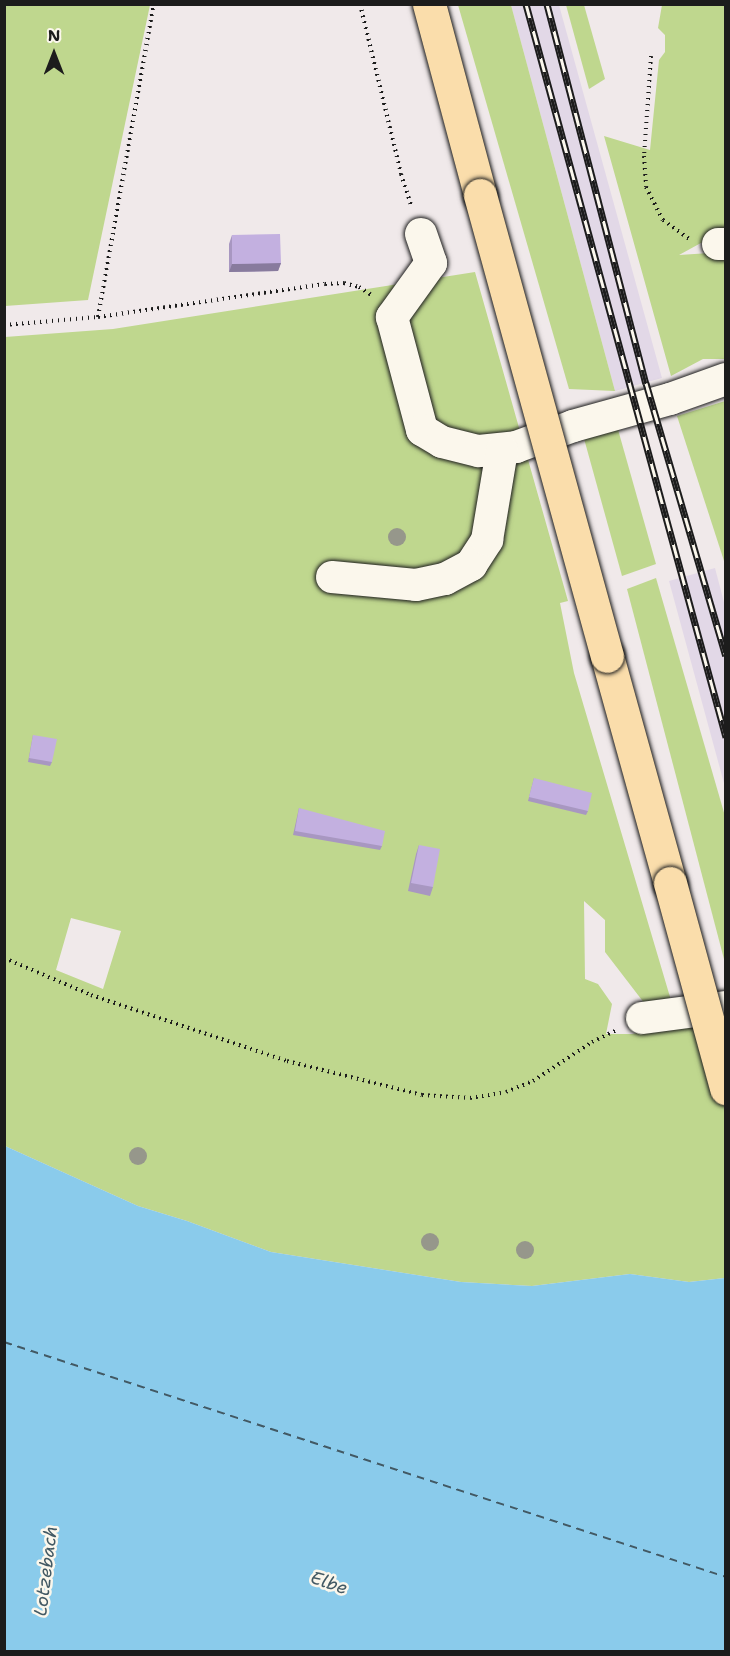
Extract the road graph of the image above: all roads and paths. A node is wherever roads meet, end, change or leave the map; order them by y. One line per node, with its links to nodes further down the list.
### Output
1 (154, 4): 7 (path)
2 (360, 4): 5 (path)
3 (429, 4): 16 (main road, bridge)
4 (651, 56): 6 (path)
5 (421, 234): 8 (lane)
6 (722, 244)
7 (98, 316): 8 (path); 9 (path)
8 (392, 316): 11 (lane)
9 (4, 325)
10 (726, 379): 11 (lane)
11 (502, 450): 12 (lane)
12 (332, 577)
13 (4, 958): 15 (path)
14 (726, 1007): 15 (lane)
15 (642, 1018)
16 (726, 1088)

